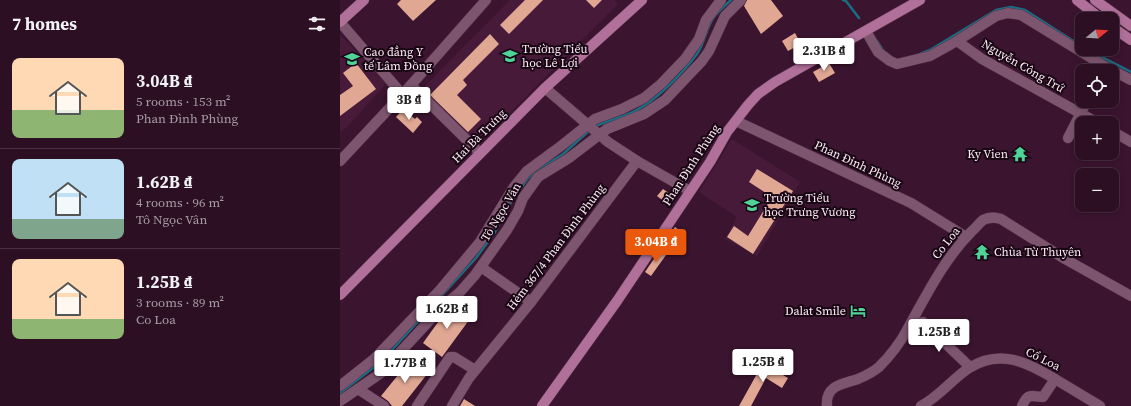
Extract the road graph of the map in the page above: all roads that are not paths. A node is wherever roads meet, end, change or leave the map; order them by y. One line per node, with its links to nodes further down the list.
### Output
1 (364, 0): 10 (main road)
2 (486, 0): 19 (street)
3 (642, 0): 20 (main road, Hai Bà Trưng)
4 (721, 0): 26 (street, Tô Ngọc Vân)
5 (740, 0): 27 (street, Tô Ngọc Vân)
6 (920, 0): 12 (main road, Phan Đình Phùng)
7 (1077, 0): 9 (main road)
8 (1096, 0): 11 (main road)
9 (1092, 12)
10 (340, 22): 21 (street)
11 (1131, 26)
12 (866, 31): 15 (street, Nguyễn Công Trứ); 25 (main road, Phan Đình Phùng)
13 (1119, 32): 14 (main road)
14 (1131, 40)
15 (956, 41): 16 (street, Nguyễn Công Trứ); 23 (street, Nguyễn Công Trứ)
16 (1097, 64)
17 (1119, 75): 18 (street, Nguyễn Công Trứ)
18 (1131, 80)
19 (410, 85): 21 (street); 31 (street)
20 (545, 88): 26 (street); 31 (main road, Hai Bà Trưng)
21 (402, 94): 32 (street)
22 (1084, 108): 23 (street)
23 (1081, 113): 24 (street, Nguyễn Công Trứ); 29 (street)
24 (1086, 116)
25 (736, 121): 34 (main road, Phan Đình Phùng); 35 (street, Phan Đinh Phùng)
26 (587, 124): 27 (street); 44 (street, Tô Ngọc Vân)
27 (598, 134): 33 (street); 36 (street, Tô Ngọc Vân)
28 (1119, 135): 30 (street)
29 (1068, 138)
30 (1131, 142)
31 (480, 153): 37 (main road, Hai Bà Trưng)
32 (340, 161)
33 (637, 161): 34 (street); 39 (street, Hẻm 367/4 Phan Đình Phùng)
34 (690, 191): 50 (main road, Phan Đình Phùng)
35 (966, 237): 38 (street, Co Loa); 51 (street, Co Loa)
36 (481, 267): 39 (street); 45 (street, Tô Ngọc Vân)
37 (340, 295)
38 (1131, 296)
39 (531, 302): 42 (street, Hẻm 367/4 Phan Đình Phùng)
40 (923, 322): 41 (street)
41 (970, 367): 43 (street, Cổ Loa); 52 (street, Cổ Loa)
42 (475, 370): 48 (street); 49 (street, Hẻm 367/4 Phan Đình Phùng)
43 (1055, 379): 53 (street); 54 (street, Cổ Loa)
44 (340, 386)
45 (358, 389): 46 (street, Tô Ngọc Vân); 47 (street)
46 (340, 401)
47 (384, 406)
48 (417, 406)
49 (452, 406)
50 (542, 406)
51 (827, 406)
52 (921, 406)
53 (1022, 406)
54 (1100, 406)

